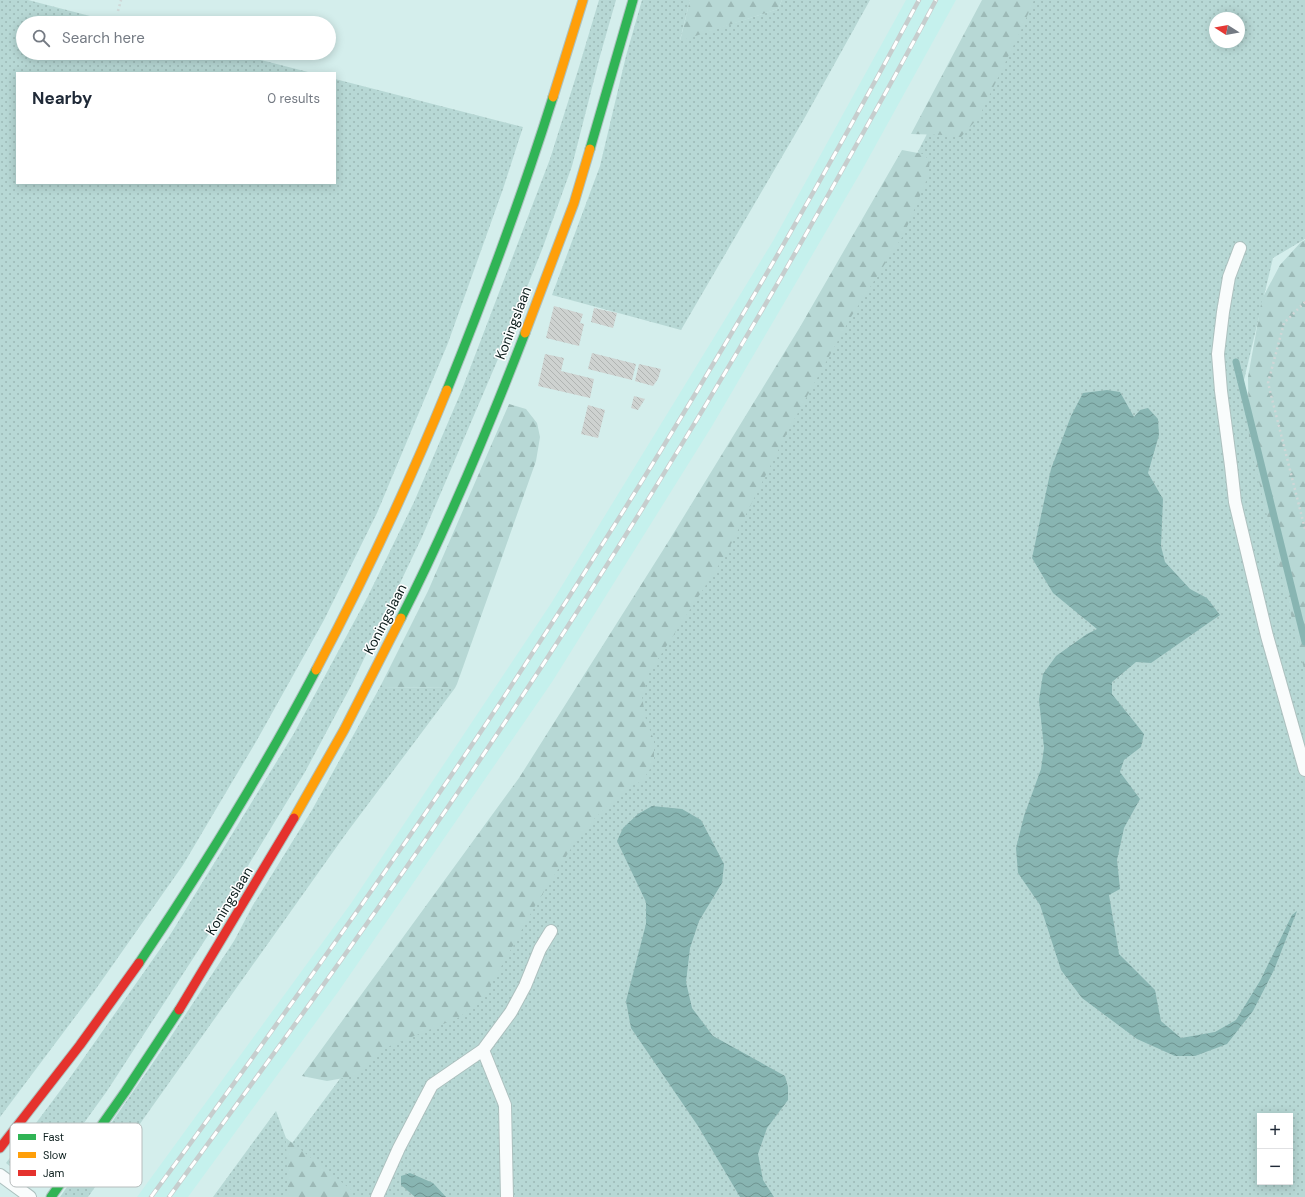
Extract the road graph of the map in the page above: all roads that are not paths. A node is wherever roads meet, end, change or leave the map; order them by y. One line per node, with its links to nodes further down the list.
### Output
1 (583, 0): 7 (street)
2 (633, 0): 8 (street, Koningslaan)
3 (1240, 248): 4 (lane)
4 (1305, 770)
5 (552, 931): 6 (lane)
6 (483, 1050): 17 (lane); 18 (lane)
7 (20, 1123)
8 (103, 1123)
9 (10, 1135): 10 (street)
10 (0, 1148)
11 (0, 1175): 12 (lane)
12 (10, 1182)
13 (16, 1187): 15 (lane)
14 (58, 1187): 16 (street, Koningslaan)
15 (30, 1197)
16 (51, 1197)
17 (377, 1197)
18 (507, 1197)

